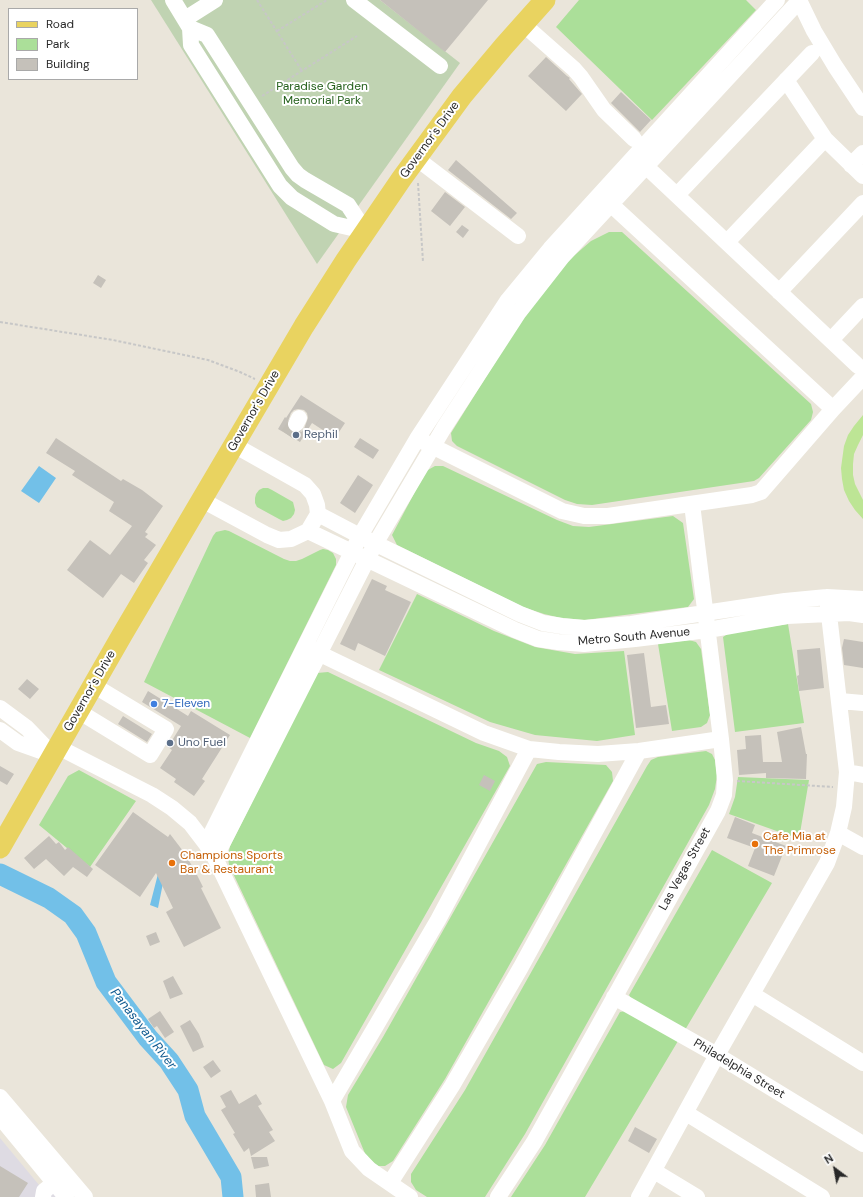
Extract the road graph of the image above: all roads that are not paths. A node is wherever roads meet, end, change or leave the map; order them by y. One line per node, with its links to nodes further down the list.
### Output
1 (173, 0): 7 (street)
2 (215, 0): 7 (street)
3 (354, 0): 10 (street)
4 (545, 0): 8 (main road, Governor's Drive)
5 (777, 0): 21 (street)
6 (799, 0): 12 (street); 25 (street)
7 (188, 24): 20 (street); 23 (street)
8 (523, 24): 13 (street); 16 (main road, Governor's Drive)
9 (812, 53): 11 (street)
10 (440, 66)
11 (786, 80): 14 (street); 22 (street)
12 (863, 108)
13 (634, 139)
14 (825, 139): 17 (street); 28 (street)
15 (863, 153): 17 (street)
16 (416, 158): 26 (main road, Governor's Drive); 27 (street)
17 (851, 165): 19 (street)
18 (652, 172): 22 (street)
19 (863, 176)
20 (305, 180): 23 (street); 26 (street)
21 (599, 194): 25 (street); 34 (street)
22 (677, 195): 28 (street)
23 (292, 198): 26 (street)
24 (863, 203): 29 (street)
25 (611, 205): 33 (street); 36 (street)
26 (365, 231): 35 (main road, Governor's Drive)
27 (518, 236)
28 (727, 242): 29 (street)
29 (780, 292): 31 (street)
30 (863, 306): 31 (street)
31 (831, 340): 32 (street)
32 (861, 371): 33 (street)
33 (833, 409): 38 (street)
34 (417, 439): 36 (street); 41 (street)
35 (234, 445): 37 (main road, Governor's Drive); 39 (street)
36 (433, 447): 38 (street); 42 (street)
37 (202, 500): 40 (street); 52 (main road, Governor's Drive)
38 (692, 504): 47 (street, Las Vegas Street)
39 (318, 514): 40 (street); 41 (street, Metro South Avenue)
40 (308, 531): 43 (street, Metro South Avenue)
41 (360, 536): 42 (street, Metro South Avenue); 43 (street)
42 (375, 544): 44 (street); 47 (street, Metro South Avenue)
43 (352, 552): 44 (street, Metro South Avenue); 51 (street)
44 (368, 560): 50 (street, Metro South Avenue); 51 (street)
45 (826, 597): 46 (street, Metro South Avenue); 47 (street, Metro South Avenue); 48 (street)
46 (863, 599)
47 (705, 612): 50 (street, Las Vegas Street)
48 (828, 614): 49 (street, Metro South Avenue); 50 (street, Metro South Avenue); 53 (street)
49 (863, 615)
50 (708, 630): 58 (street, Las Vegas Street)
51 (312, 650): 59 (street); 65 (street); 68 (street)
52 (93, 685): 56 (main road, Governor's Drive); 56 (street)
53 (840, 702): 54 (street); 63 (street)
54 (863, 703)
55 (0, 708): 60 (street)
56 (78, 712): 60 (main road, Governor's Drive)
57 (0, 730): 60 (street)
58 (721, 739): 61 (street); 70 (street, Las Vegas Street)
59 (529, 749): 61 (street); 74 (street)
60 (55, 751): 65 (street); 67 (main road, Governor's Drive)
61 (639, 751): 80 (street)
62 (863, 775): 63 (street)
63 (846, 780): 64 (street)
64 (838, 834): 66 (street); 69 (street)
65 (206, 844): 68 (street)
66 (863, 847)
67 (0, 848)
68 (215, 858): 74 (street)
69 (752, 994): 71 (street); 72 (street)
70 (614, 997): 71 (street, Philadelphia Street); 85 (street, Las Vegas Street)
71 (717, 1055): 75 (street); 77 (street, Philadelphia Street)
72 (863, 1063)
73 (0, 1096): 79 (street)
74 (332, 1101): 80 (street)
75 (686, 1113): 78 (street); 88 (street)
76 (0, 1117): 79 (street)
77 (863, 1144)
78 (654, 1171): 86 (street); 87 (street)
79 (60, 1178): 81 (street); 82 (street); 83 (street)
80 (390, 1183): 84 (street)
81 (43, 1197)
82 (66, 1197)
83 (85, 1197)
84 (410, 1197)
85 (498, 1197)
86 (639, 1197)
87 (697, 1197)
88 (822, 1197)

